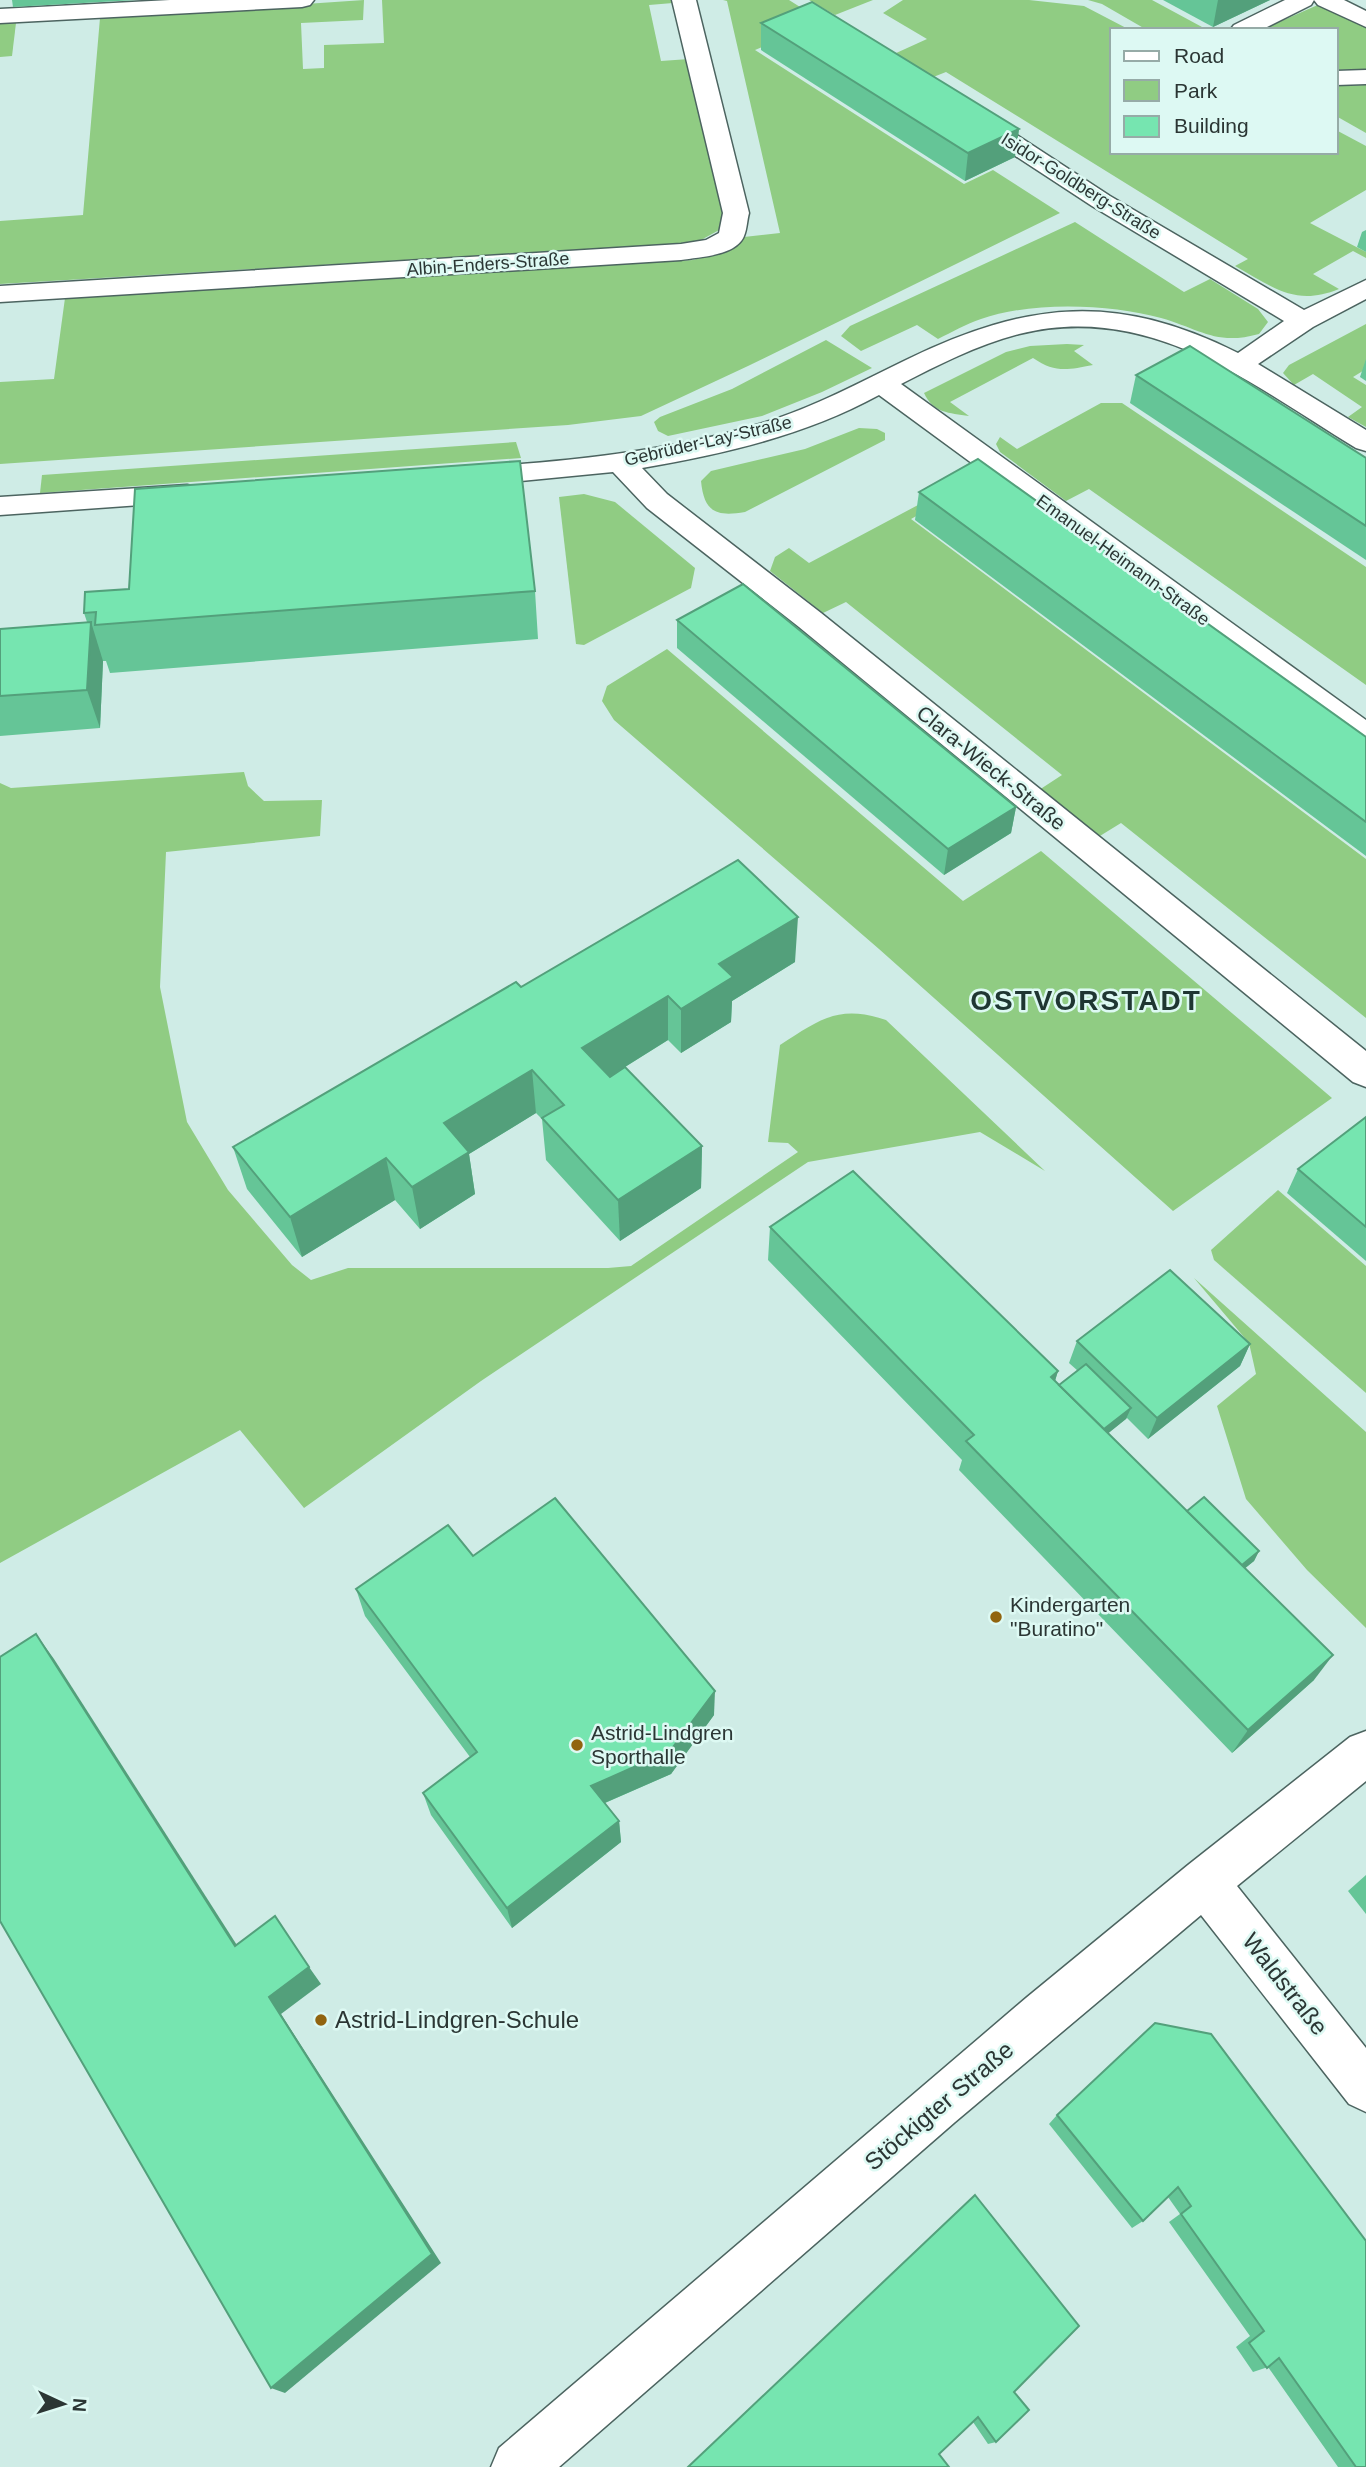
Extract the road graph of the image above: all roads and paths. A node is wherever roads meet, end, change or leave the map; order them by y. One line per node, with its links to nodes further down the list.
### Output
1 (302, 0): 5 (street)
2 (684, 0): 12 (street, Albin-Enders-Straße)
3 (1303, 0): 7 (street)
4 (1325, 0): 6 (street)
5 (0, 16)
6 (1366, 20)
7 (1246, 28)
8 (1366, 77): 9 (street)
9 (1338, 78)
10 (953, 105): 13 (street, Isidor-Goldberg-Straße)
11 (1366, 288): 13 (street)
12 (0, 294)
13 (1303, 321): 14 (street)
14 (1238, 365): 15 (street, Gebrüder-Lay-Straße); 16 (street, Gebrüder-Lay-Straße)
15 (881, 383): 17 (street, Gebrüder-Lay-Straße); 21 (street, Emanuel-Heimann-Straße)
16 (1366, 442)
17 (619, 461): 18 (street, Gebrüder-Lay-Straße); 22 (street, Clara-Wieck-Straße)
18 (450, 478)
19 (215, 492): 20 (street)
20 (0, 506)
21 (1366, 736)
22 (1366, 1072)
23 (1366, 1754): 24 (street, Stöckigter Straße)
24 (1204, 1881): 25 (street, Waldstraße); 26 (street, Stöckigter Straße)
25 (1366, 2087)
26 (518, 2467)

